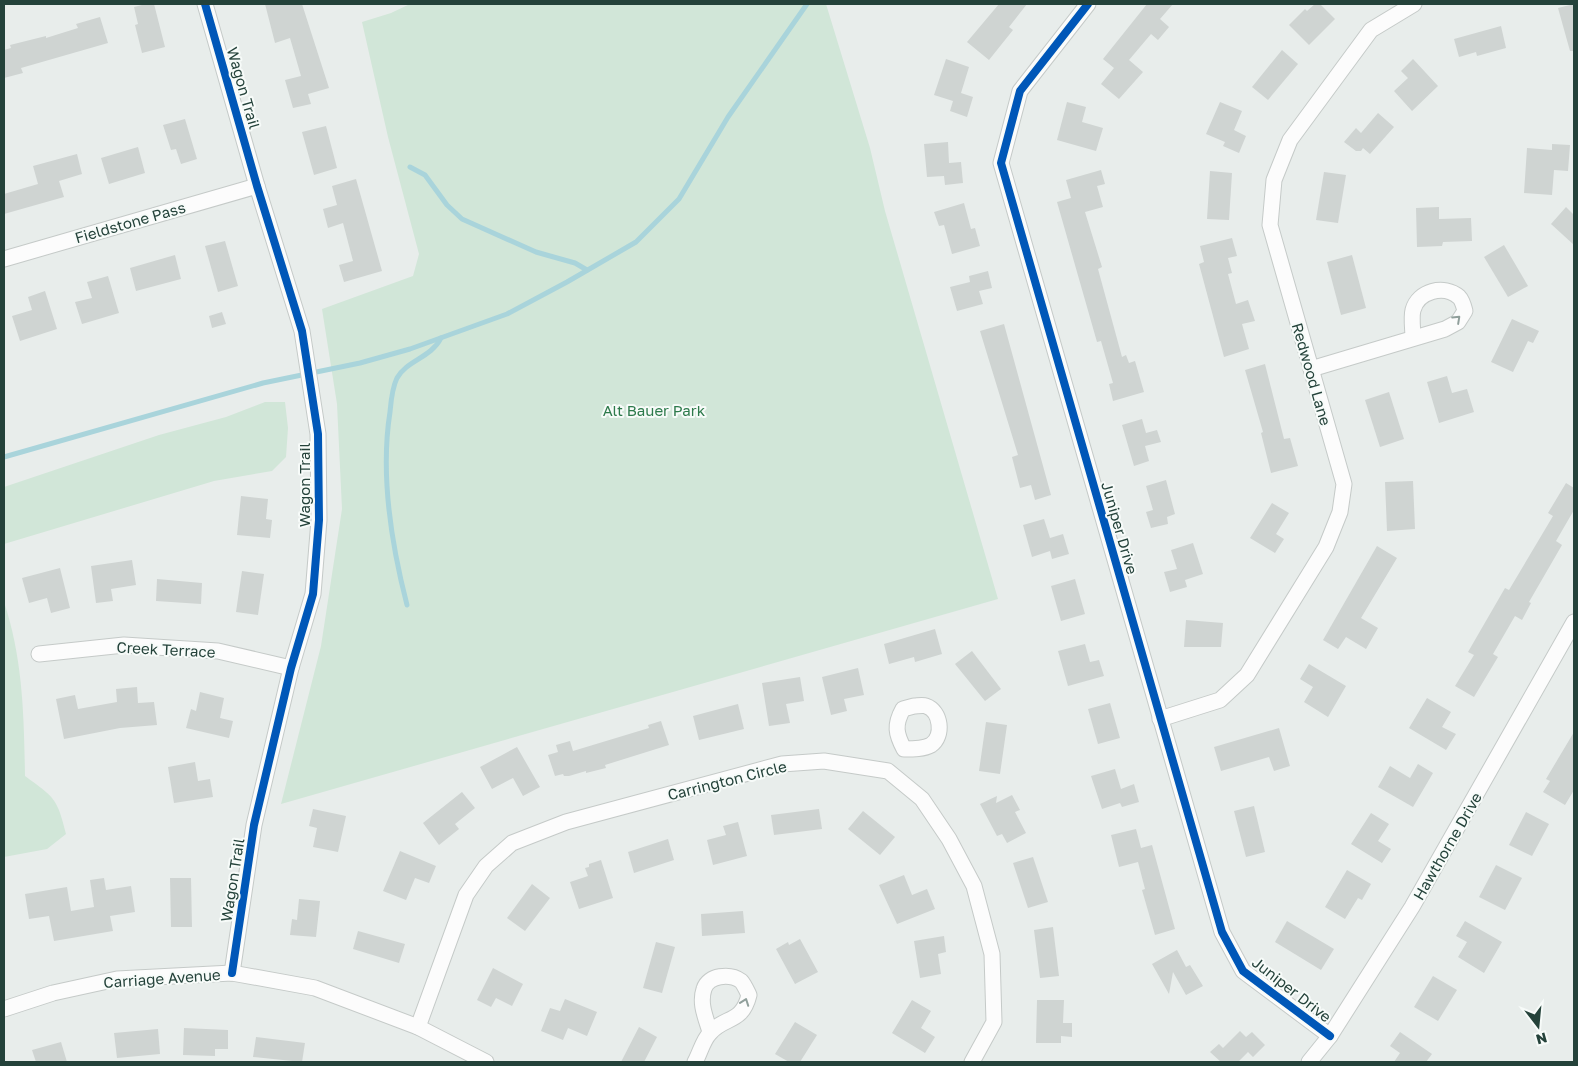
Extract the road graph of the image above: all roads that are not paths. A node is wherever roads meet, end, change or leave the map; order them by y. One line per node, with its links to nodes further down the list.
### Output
1 (205, 4): 4 (street, Wagon Trail)
2 (1088, 4): 11 (street, Juniper Drive)
3 (1414, 4): 7 (street, Redwood Lane)
4 (257, 186): 5 (street, Fieldstone Pass); 10 (street, Wagon Trail)
5 (4, 259)
6 (1413, 338): 7 (street)
7 (1311, 369): 11 (street, Redwood Lane)
8 (1574, 622): 18 (street, Hawthorne Drive)
9 (39, 654): 10 (street, Creek Terrace)
10 (291, 668): 14 (street, Wagon Trail)
11 (1160, 719): 18 (street, Juniper Drive)
12 (904, 749): 13 (street)
13 (888, 771): 16 (street, Carrington Circle); 21 (street)
14 (232, 973): 15 (street, Carriage Avenue); 16 (street, Carriage Avenue)
15 (4, 1009)
16 (418, 1027): 19 (street, Carriage Avenue)
17 (710, 1032): 20 (street)
18 (1330, 1036): 22 (street, Hawthorne Drive)
19 (486, 1062)
20 (695, 1062)
21 (972, 1062)
22 (1309, 1062)

